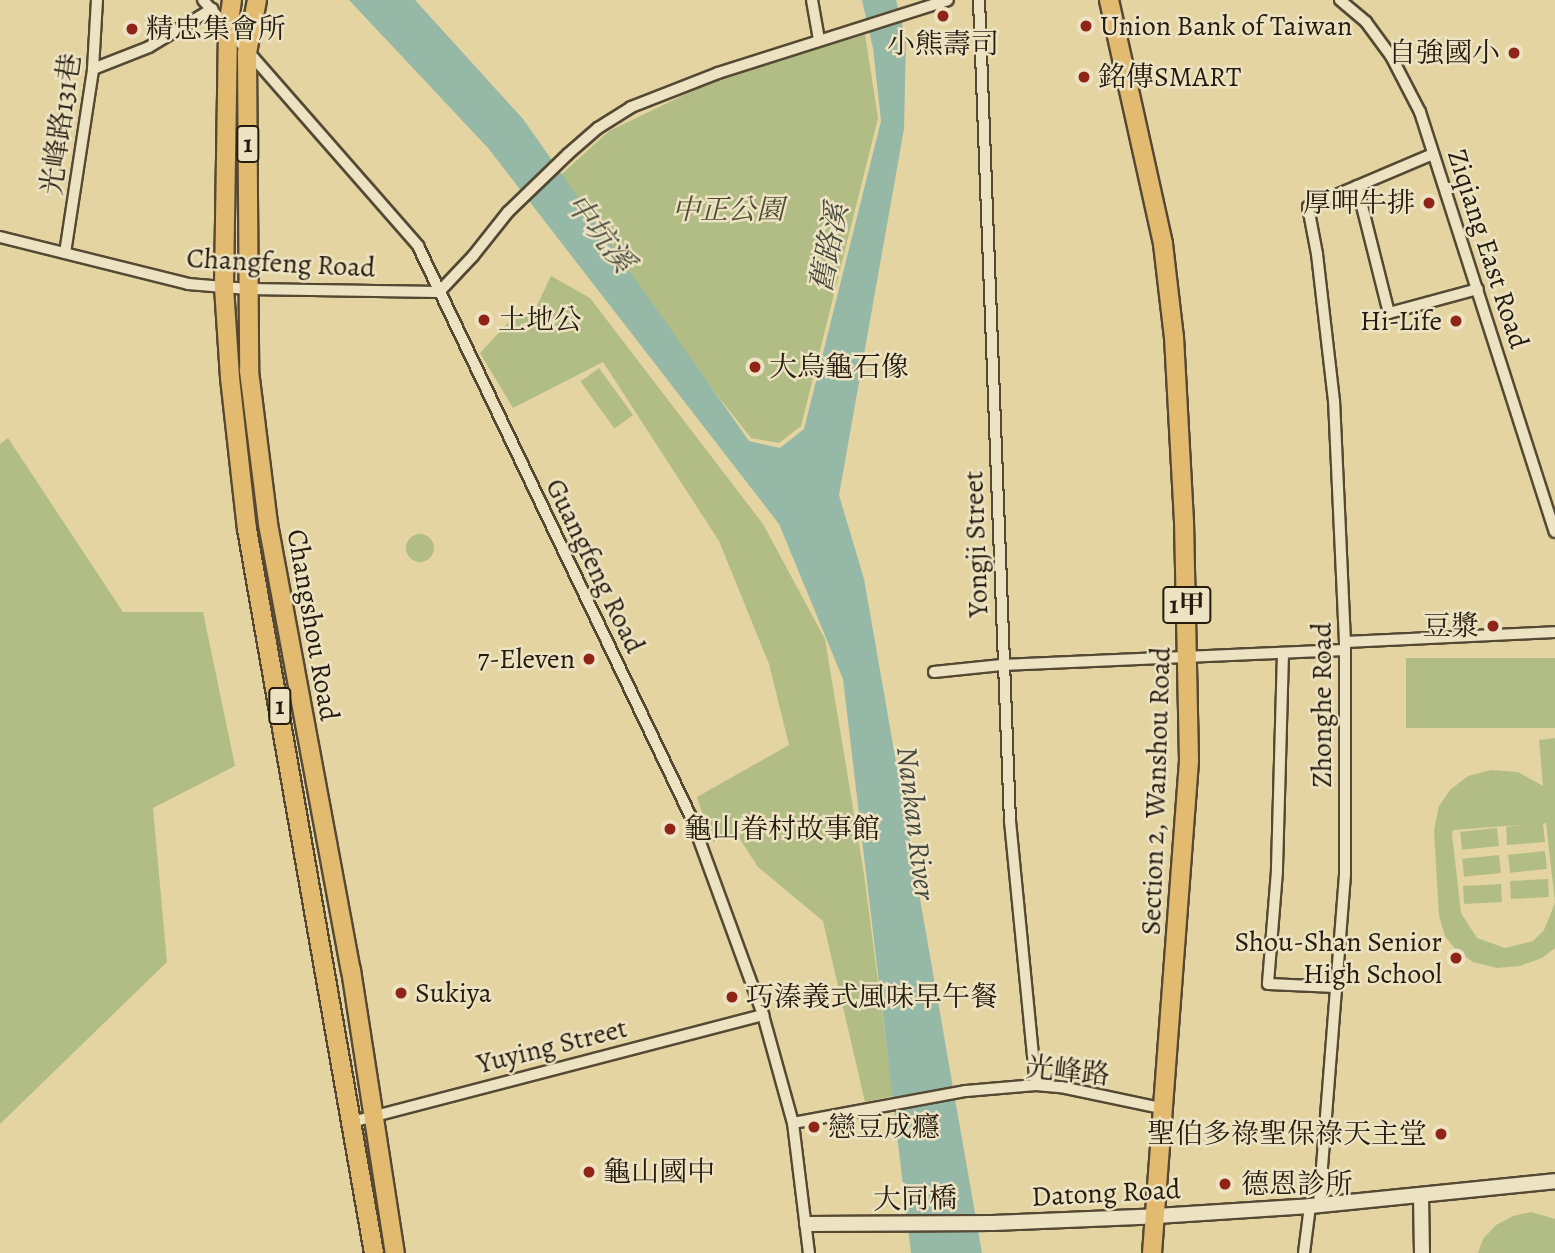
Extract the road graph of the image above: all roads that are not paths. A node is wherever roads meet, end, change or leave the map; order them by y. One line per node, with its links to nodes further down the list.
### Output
1 (97, 0): 14 (street, 光峰路131巷)
2 (203, 0): 10 (street, Guangfeng Road)
3 (232, 0): 11 (main road, Changshou Road / 1)
4 (257, 0): 13 (main road, Changshou Road / 1)
5 (812, 0): 12 (street)
6 (948, 0): 12 (street)
7 (979, 0): 30 (street, Yongji Street)
8 (1109, 0): 29 (main road, Section 2, Wanshou Road / 1甲)
9 (1340, 0): 15 (street, Ziqiang East Road)
10 (212, 9): 11 (street, Guangfeng Road); 14 (street)
11 (228, 30): 13 (street, Guangfeng Road); 19 (main road, Changshou Road / 1)
12 (819, 39): 22 (street)
13 (247, 53): 20 (main road, Changshou Road / 1); 22 (street, Guangfeng Road)
14 (93, 69): 18 (street, 光峰路131巷)
15 (1433, 154): 16 (street); 21 (street, Ziqiang East Road)
16 (1357, 186): 21 (street); 27 (street, Zhonghe Road)
17 (0, 237): 18 (street, Changfeng Road)
18 (65, 253): 19 (street, Changfeng Road)
19 (224, 288): 20 (street, Changfeng Road); 25 (main road, Changshou Road / 1)
20 (247, 289): 22 (street, Changfeng Road); 24 (main road, Changshou Road / 1)
21 (1478, 289): 23 (street, Ziqiang East Road)
22 (439, 292): 33 (street, Guangfeng Road)
23 (1555, 532)
24 (277, 575): 25 (main road); 36 (main road, Changshou Road / 1)
25 (257, 579): 37 (main road, Changshou Road / 1)
26 (1555, 632): 27 (street)
27 (1345, 646): 28 (street); 32 (street, Zhonghe Road)
28 (1283, 653): 29 (street); 32 (street)
29 (1189, 656): 30 (street); 35 (main road, Section 2, Wanshou Road / 1甲)
30 (1002, 665): 31 (street); 34 (street, Yongji Street)
31 (934, 671)
32 (1336, 987): 41 (street, Zhonghe Road)
33 (763, 1016): 36 (street, Yuying Street); 38 (street, Guangfeng Road)
34 (1036, 1085): 35 (street, 光峰路); 38 (street, 光峰路)
35 (1165, 1109): 42 (main road, Section 2, Wanshou Road / 1甲)
36 (376, 1115): 37 (street, Yuying Street); 46 (main road, Changshou Road / 1)
37 (352, 1122): 45 (main road, Changshou Road / 1)
38 (793, 1123): 44 (street, Guangfeng Road)
39 (1555, 1181): 40 (street, Datong Road)
40 (1422, 1196): 41 (street, Datong Road); 50 (street)
41 (1314, 1206): 42 (street, Datong Road); 49 (street, Zhonghe Road)
42 (1157, 1216): 43 (street, Datong Road); 48 (main road, Section 2, Wanshou Road / 1甲)
43 (993, 1223): 44 (street, 大同橋)
44 (807, 1224): 47 (street, Guangfeng Road)
45 (374, 1253)
46 (395, 1253)
47 (809, 1253)
48 (1152, 1253)
49 (1304, 1253)
50 (1422, 1253)

